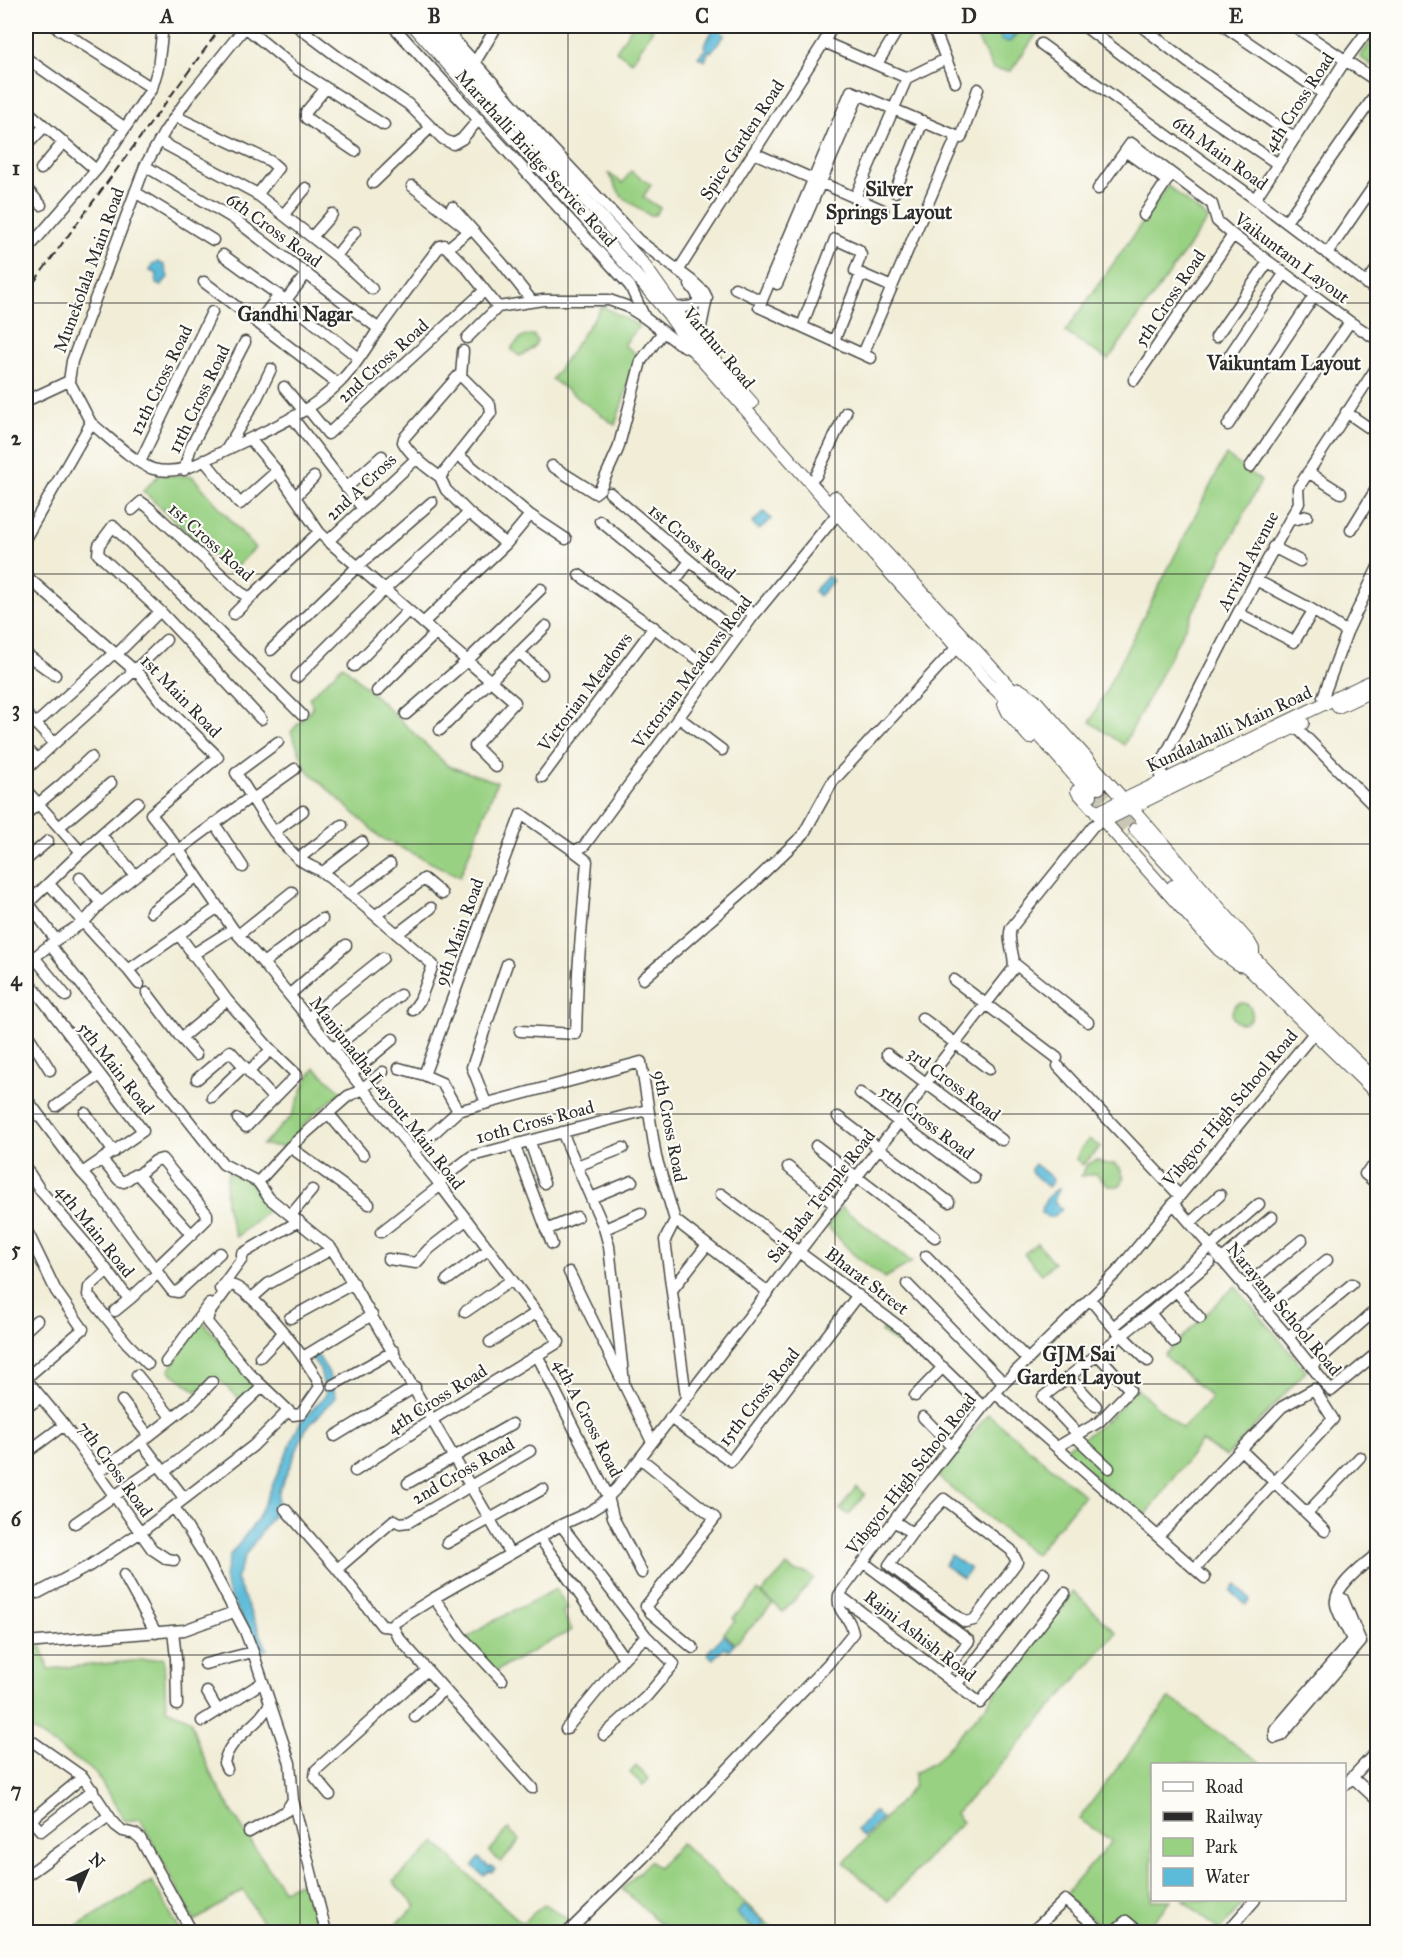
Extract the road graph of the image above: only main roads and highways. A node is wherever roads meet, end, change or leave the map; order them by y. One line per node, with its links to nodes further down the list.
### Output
1 (414, 26): 3 (main road, Varthur Road)
2 (430, 26): 3 (main road, Varthur Road)
3 (696, 346): 5 (main road, Varthur Road); 7 (main road, Varthur Road)
4 (1377, 678): 8 (main road, Kundalahalli Main Road)
5 (1009, 686): 7 (main road); 8 (main road)
6 (1377, 688): 8 (main road, Kundalahalli Main Road)
7 (998, 692): 9 (main road)
8 (1124, 799): 9 (main road, Kundalahalli Main Road); 11 (main road)
9 (1097, 817): 11 (main road)
10 (1132, 833): 11 (main road)
11 (1249, 962): 12 (main road); 13 (main road)
12 (1377, 1082)
13 (1377, 1095)

